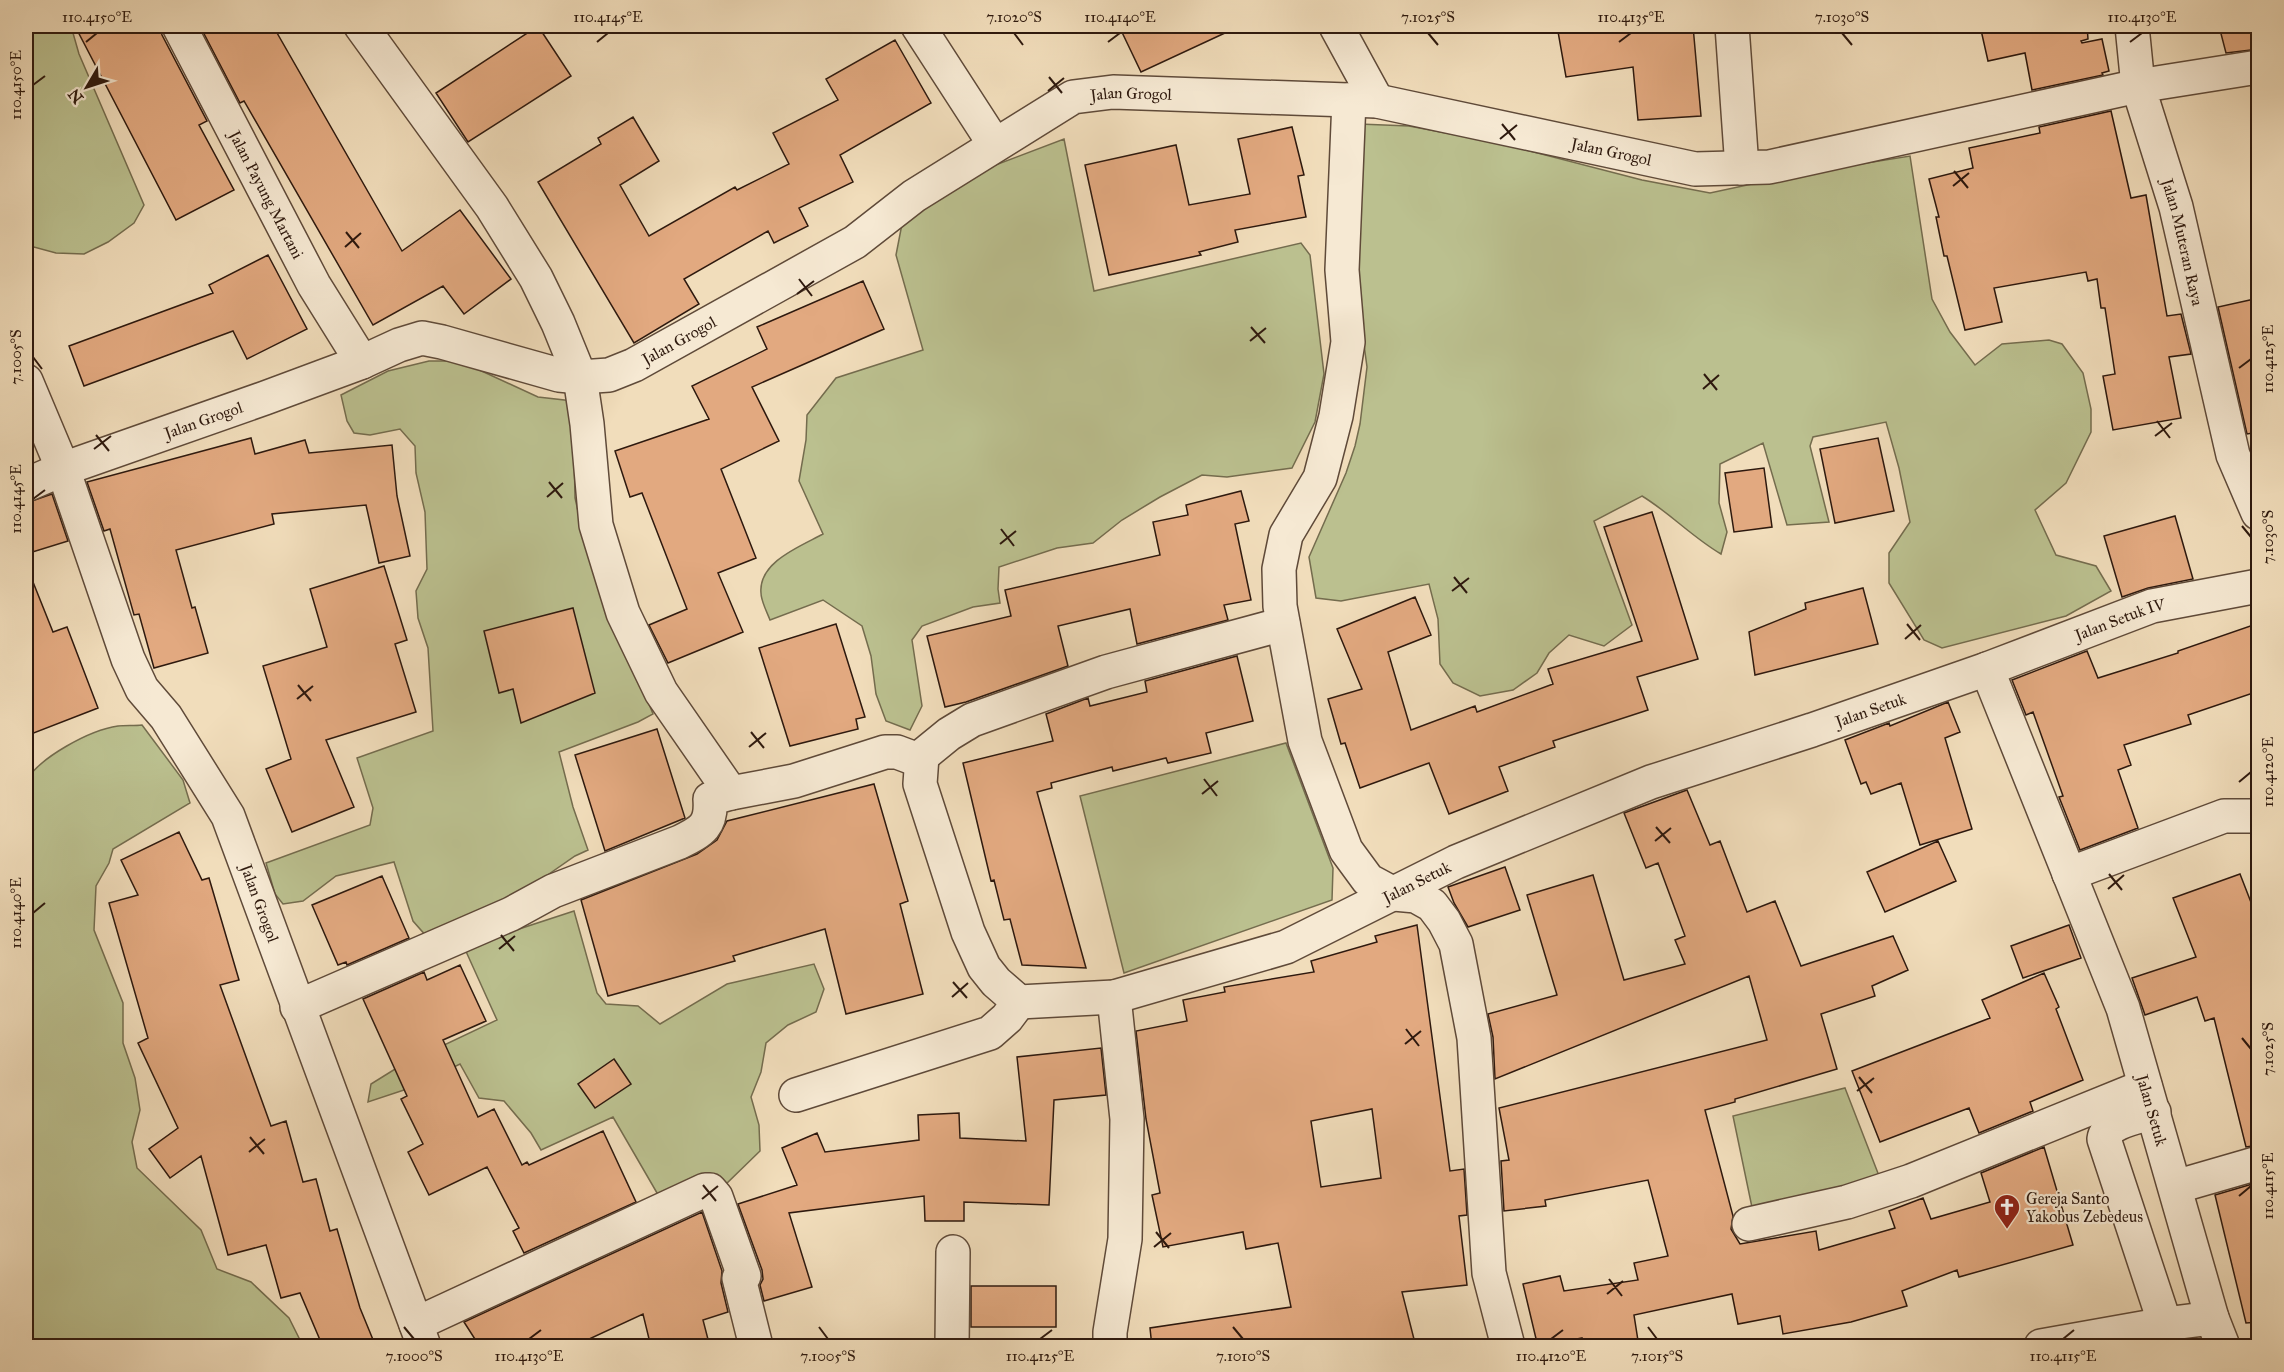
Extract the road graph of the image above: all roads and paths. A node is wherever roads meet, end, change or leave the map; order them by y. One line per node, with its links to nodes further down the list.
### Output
1 (179, 26): 12 (street, Jalan Payung Martani)
2 (361, 26): 13 (street)
3 (918, 26): 10 (street)
4 (1336, 26): 9 (street)
5 (1732, 26): 11 (street)
6 (2132, 26): 8 (street)
7 (2259, 67): 8 (street)
8 (2138, 86): 11 (street, Jalan Grogol); 15 (street, Jalan Muteran Raya)
9 (1363, 101): 10 (street, Jalan Grogol); 11 (street, Jalan Grogol); 20 (street)
10 (995, 145): 13 (street, Jalan Grogol)
11 (1742, 168)
12 (362, 362): 13 (street, Jalan Grogol); 16 (street, Jalan Grogol)
13 (580, 377): 23 (street)
14 (26, 381): 16 (street)
15 (2246, 453): 18 (street, Jalan Muteran Raya)
16 (63, 469): 17 (street); 29 (street, Jalan Grogol)
17 (26, 484)
18 (2259, 513)
19 (2259, 586): 21 (street, Jalan Setuk IV)
20 (1283, 624): 22 (street); 26 (street)
21 (1987, 669): 25 (street, Jalan Setuk); 26 (street, Jalan Setuk)
22 (922, 756): 23 (street); 28 (street)
23 (731, 793): 29 (street)
24 (2259, 818): 25 (street)
25 (2069, 874): 31 (street, Jalan Setuk)
26 (1394, 894): 27 (street, Jalan Setuk); 42 (street)
27 (1114, 998): 28 (street, Jalan Setuk); 41 (street)
28 (1019, 1002): 30 (street)
29 (297, 1007): 38 (street, Jalan Grogol)
30 (796, 1095)
31 (2150, 1099): 33 (street, Jalan Setuk); 34 (street); 36 (street)
32 (2259, 1163): 33 (street)
33 (2175, 1187): 37 (street, Jalan Setuk)
34 (1749, 1224)
35 (953, 1251): 40 (street)
36 (2165, 1324): 37 (street); 43 (street)
37 (2218, 1332)
38 (420, 1336): 39 (street)
39 (756, 1347)
40 (952, 1347)
41 (1110, 1347)
42 (1508, 1347)
43 (2041, 1347)

